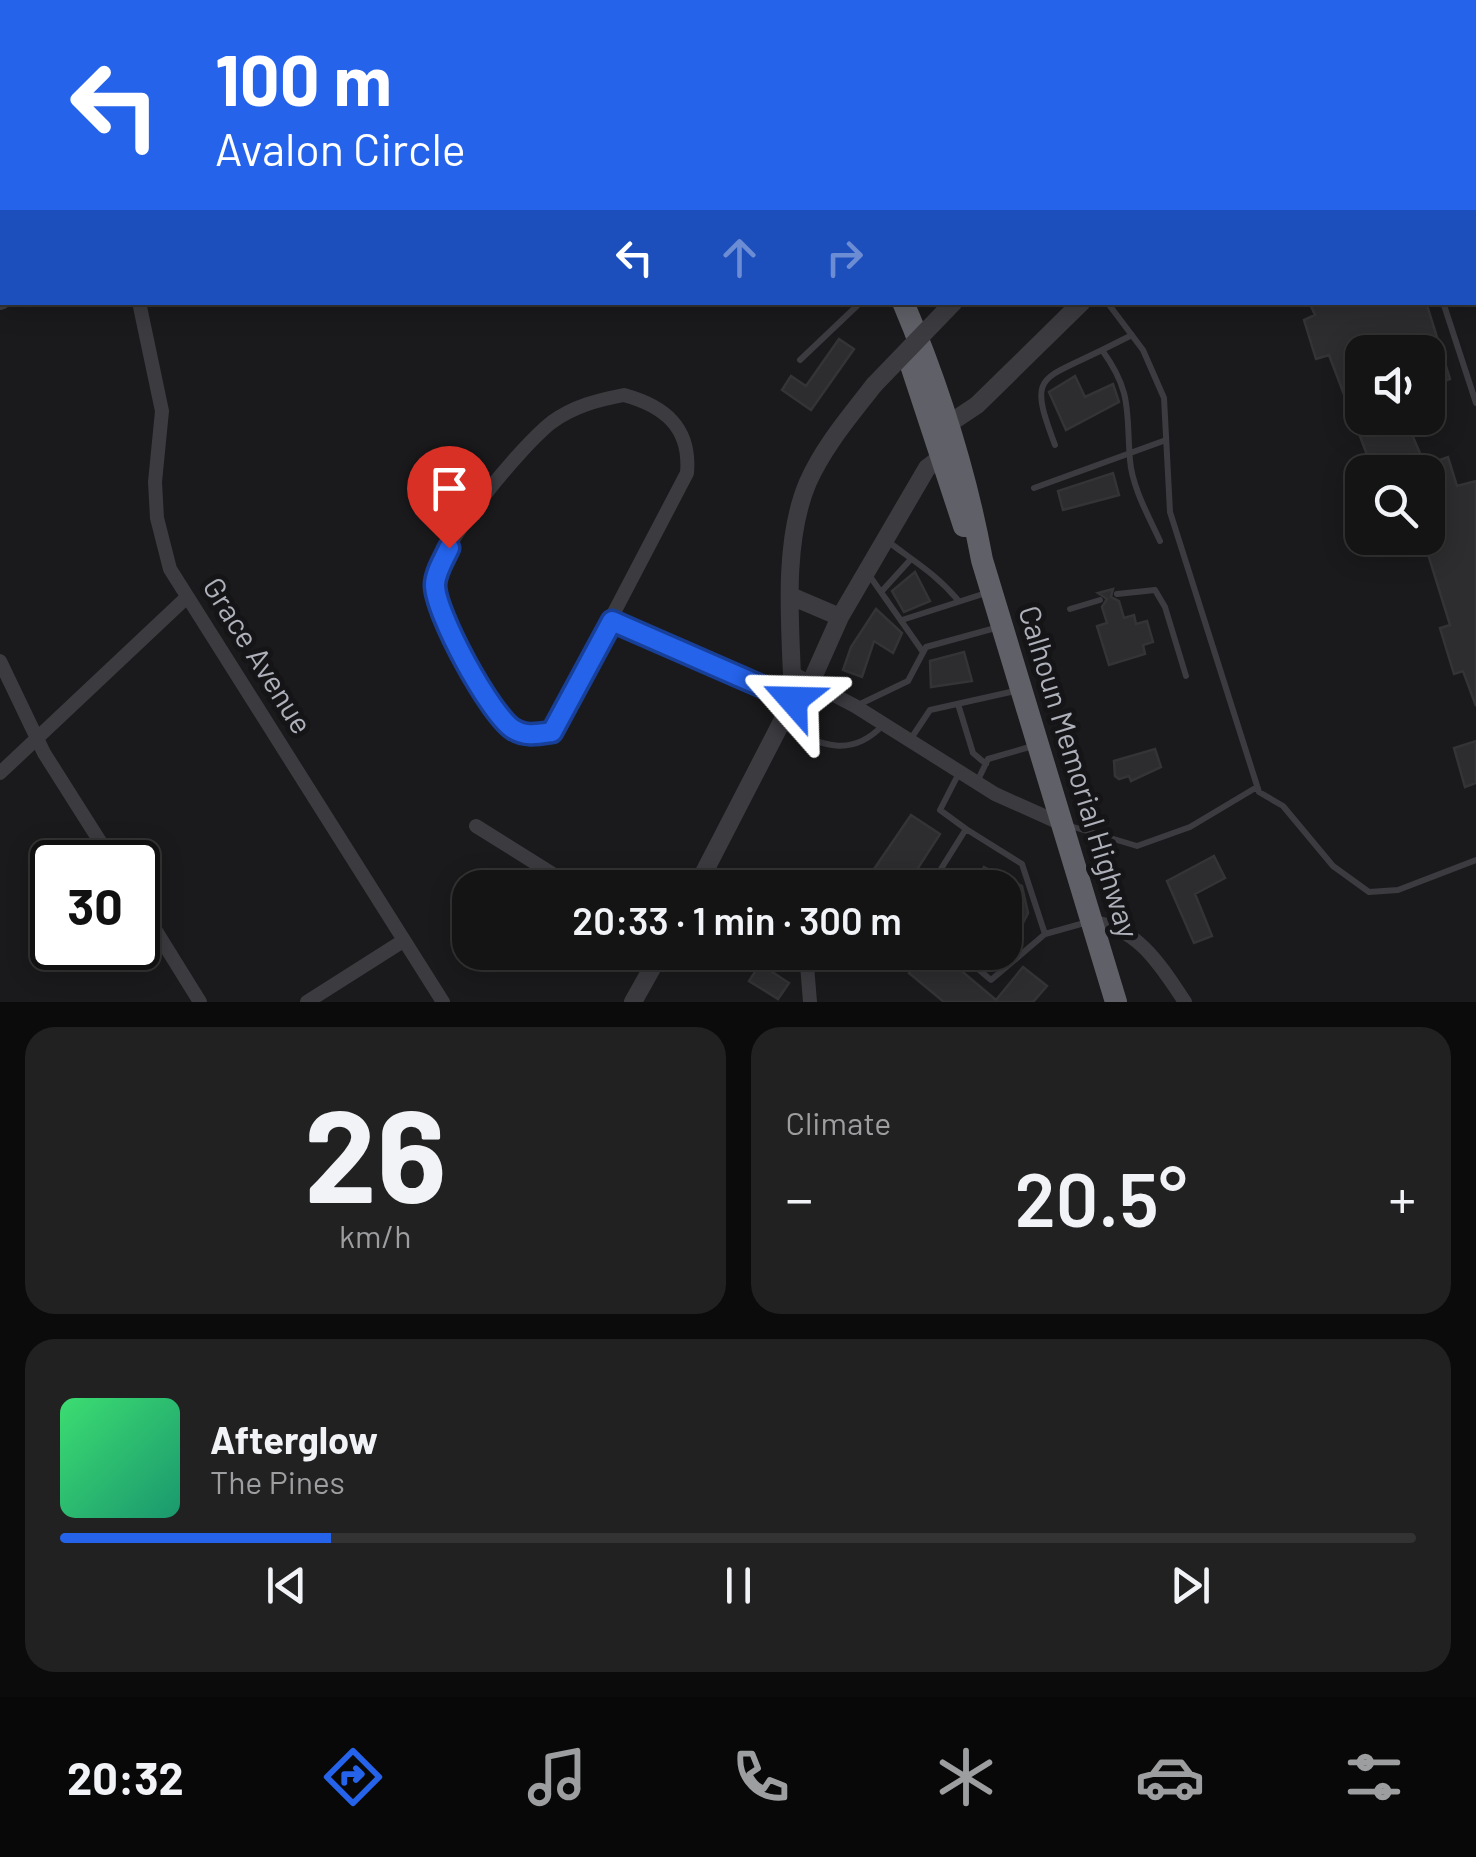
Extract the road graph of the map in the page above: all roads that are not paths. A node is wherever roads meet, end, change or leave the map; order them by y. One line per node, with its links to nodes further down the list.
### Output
1 (140, 305): 27 (street, Grace Avenue)
2 (857, 305): 11 (lane)
3 (900, 305): 17 (highway, Calhoun Memorial Highway)
4 (901, 305): 13 (highway, Calhoun Memorial Highway)
5 (951, 305): 28 (street, bridge)
6 (1076, 305): 13 (street)
7 (1109, 305): 9 (lane)
8 (1444, 305): 12 (lane)
9 (1132, 336): 10 (lane); 14 (lane)
10 (1102, 350): 15 (lane); 16 (lane)
11 (800, 360)
12 (1476, 403)
13 (947, 426): 22 (highway, Calhoun Memorial Highway)
14 (1166, 440): 16 (lane); 55 (lane)
15 (1056, 445)
16 (1131, 453): 18 (lane); 20 (lane)
17 (939, 459): 19 (street); 22 (highway, Calhoun Memorial Highway)
18 (1034, 488)
19 (884, 539): 21 (lane); 23 (street)
20 (1160, 541)
21 (911, 559): 24 (lane); 29 (lane)
22 (982, 560): 25 (highway, Calhoun Memorial Highway)
23 (866, 572): 24 (lane); 32 (street)
24 (882, 591): 33 (lane)
25 (991, 592): 29 (lane); 35 (highway, Calhoun Memorial Highway)
26 (1117, 594): 40 (lane)
27 (187, 597): 48 (street); 67 (street, Grace Avenue)
28 (793, 598): 32 (street); 37 (street)
29 (956, 600): 33 (lane)
30 (1100, 600): 31 (lane)
31 (1070, 609)
32 (840, 618): 37 (street); 41 (street)
33 (902, 620): 36 (lane)
34 (612, 621): 34 (street); 43 (street)
35 (1002, 626): 36 (lane); 42 (highway, Calhoun Memorial Highway)
36 (922, 652): 45 (lane)
37 (793, 653): 39 (street)
38 (0, 662): 48 (street)
39 (792, 674): 41 (street); 43 (street)
40 (1186, 676)
41 (810, 682): 43 (street); 45 (street)
42 (1020, 690): 44 (lane); 50 (highway, Calhoun Memorial Highway)
43 (793, 700): 47 (street)
44 (958, 704): 49 (lane); 51 (lane)
45 (855, 706): 46 (street)
46 (884, 724): 47 (lane); 49 (street)
47 (780, 725): 62 (street)
48 (36, 739): 53 (street); 59 (street)
49 (910, 741): 52 (street)
50 (1038, 744): 51 (lane); 56 (highway, Calhoun Memorial Highway)
51 (986, 764): 54 (lane)
52 (960, 772): 54 (street); 58 (lane)
53 (0, 774)
54 (976, 783): 56 (street)
55 (1257, 787): 56 (lane); 60 (lane)
56 (1062, 824): 64 (highway, Calhoun Memorial Highway)
57 (476, 826): 61 (street)
58 (966, 829): 63 (lane); 65 (lane)
59 (99, 840)
60 (1476, 860)
61 (546, 870)
62 (705, 870)
63 (940, 870)
64 (1092, 922): 65 (lane); 78 (highway, Calhoun Memorial Highway); 79 (street)
65 (1045, 934): 68 (lane)
66 (160, 937): 73 (street)
67 (402, 941): 74 (street); 75 (street, Grace Avenue)
68 (1022, 954)
69 (651, 970): 76 (street)
70 (807, 970): 77 (street)
71 (979, 970): 72 (lane)
72 (1003, 970)
73 (200, 1002)
74 (307, 1002)
75 (443, 1002)
76 (632, 1002)
77 (810, 1002)
78 (1116, 1002)
79 (1185, 1002)

